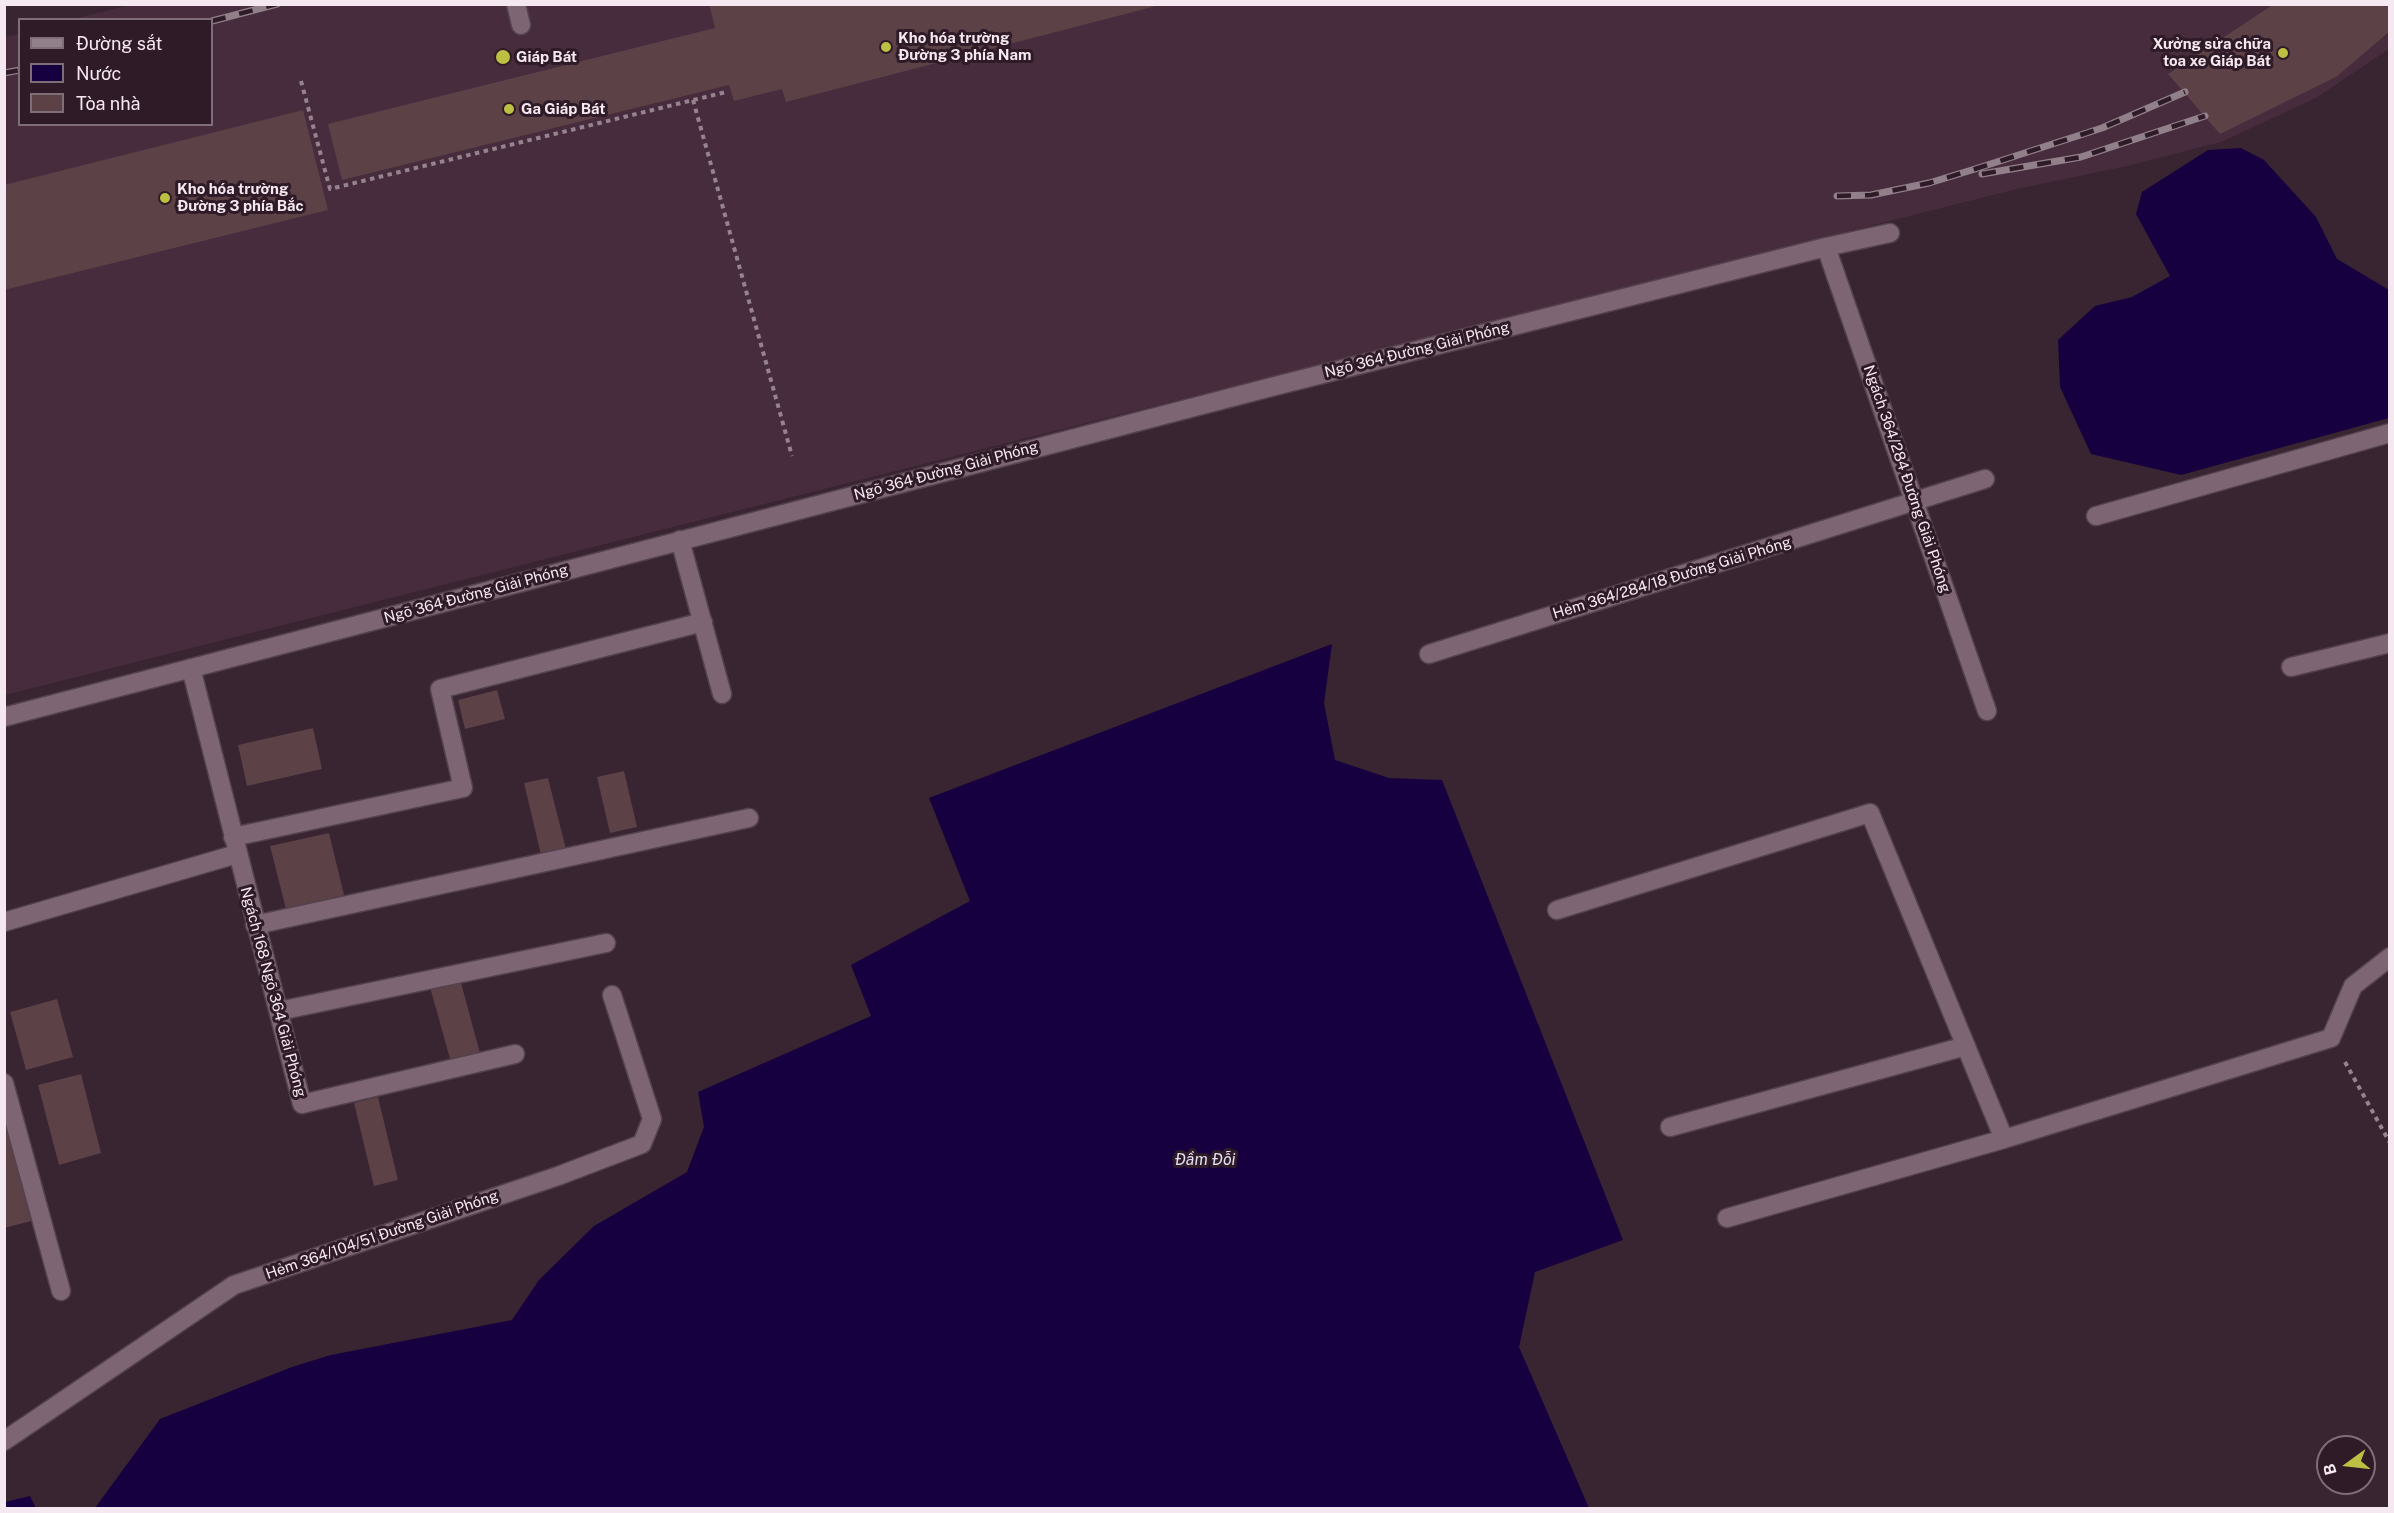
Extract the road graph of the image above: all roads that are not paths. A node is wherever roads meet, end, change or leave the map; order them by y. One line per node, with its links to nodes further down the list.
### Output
1 (516, 4): 2 (lane)
2 (521, 25)
3 (1890, 233): 4 (lane, Ngõ 364 Đường Giải Phóng)
4 (1826, 247): 7 (lane, Ngách 364/284 Đường Giải Phóng); 9 (lane, Ngõ 364 Đường Giải Phóng)
5 (2390, 433): 8 (lane)
6 (1985, 479): 7 (lane, Hẻm 364/284/18 Đường Giải Phóng)
7 (1915, 501): 12 (lane, Hẻm 364/284/18 Đường Giải Phóng); 16 (lane, Ngách 364/284 Đường Giải Phóng)
8 (2096, 516)
9 (680, 540): 10 (lane); 13 (lane, Ngõ 364 Đường Giải Phóng)
10 (703, 622): 15 (lane); 19 (lane)
11 (2390, 643): 14 (lane)
12 (1429, 654)
13 (191, 668): 17 (lane, Ngõ 364 Đường Giải Phóng); 19 (lane, Ngách 168 Ngõ 364 Giải Phóng)
14 (2291, 668)
15 (722, 694)
16 (1988, 711)
17 (4, 717)
18 (749, 818): 22 (lane)
19 (235, 845): 21 (lane); 22 (lane, Ngách 168 Ngõ 364 Giải Phóng)
20 (1557, 910): 27 (lane)
21 (4, 922)
22 (255, 925): 26 (lane, Ngách 168 Ngõ 364 Giải Phóng)
23 (606, 943): 26 (lane)
24 (2390, 957): 31 (lane)
25 (612, 994): 34 (lane, Hẻm 364/104/51 Đường Giải Phóng)
26 (279, 1011): 28 (lane, Ngách 168 Ngõ 364 Giải Phóng)
27 (1966, 1046): 30 (lane); 31 (lane)
28 (515, 1054)
29 (4, 1083): 33 (lane)
30 (1670, 1127)
31 (2004, 1139): 32 (lane)
32 (1727, 1218)
33 (62, 1291)
34 (4, 1441)

